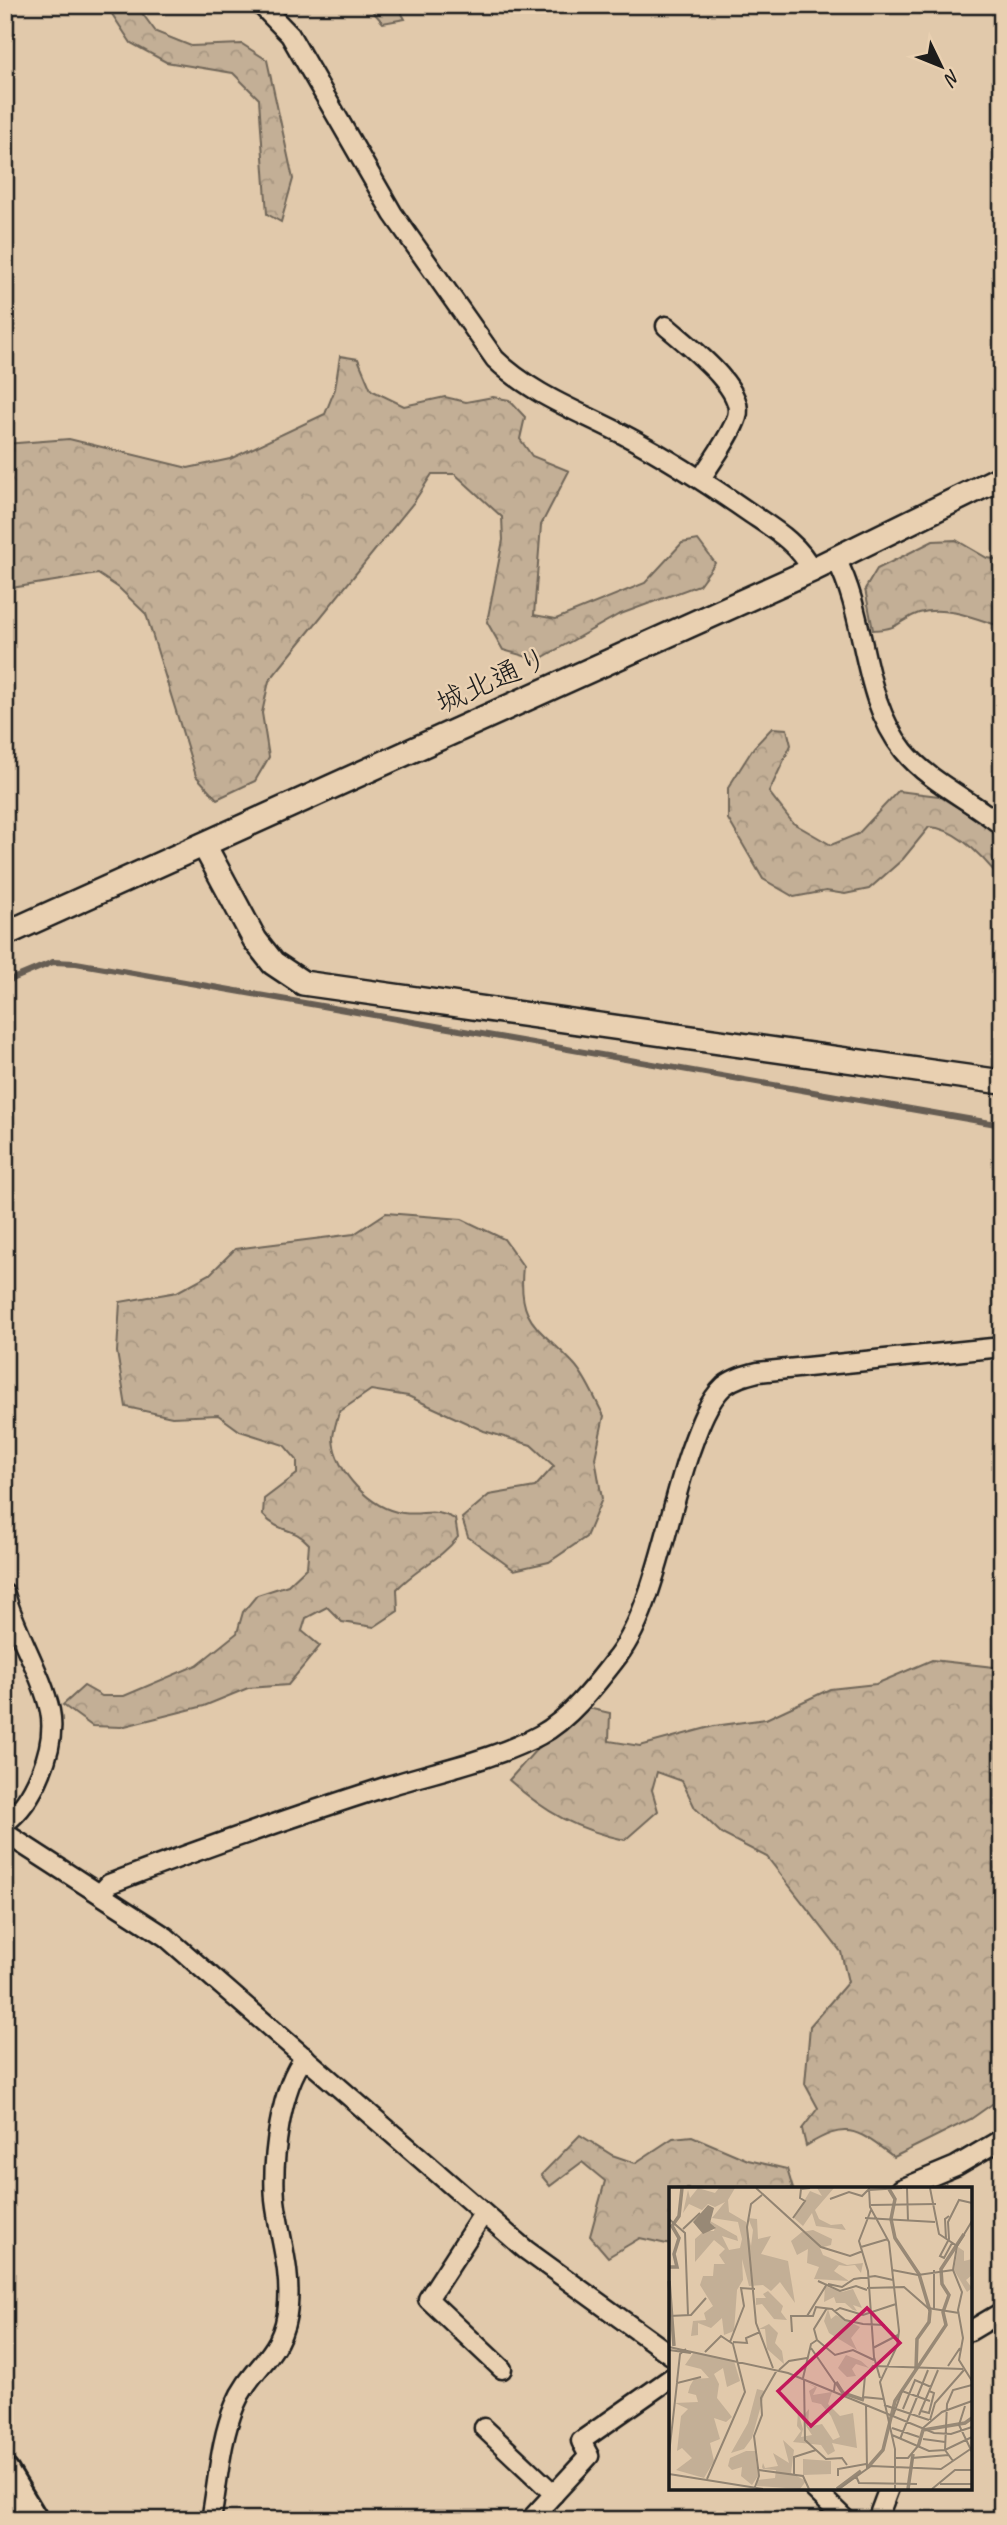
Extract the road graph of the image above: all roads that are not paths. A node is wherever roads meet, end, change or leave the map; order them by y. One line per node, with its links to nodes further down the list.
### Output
1 (261, 5): 4 (street)
2 (666, 326): 4 (street)
3 (1002, 477): 5 (street, 城北通り)
4 (701, 479): 6 (street)
5 (836, 559): 6 (street, 城北通り); 7 (street)
6 (812, 570): 8 (street, 城北通り)
7 (1002, 826)
8 (204, 845): 9 (street, 城北通り); 10 (street)
9 (5, 934)
10 (1002, 1082)
11 (1002, 1347): 15 (street)
12 (5, 1594): 13 (street)
13 (5, 1823)
14 (5, 1833): 15 (street)
15 (100, 1894): 16 (street)
16 (305, 2057): 19 (street); 31 (street)
17 (1002, 2138): 18 (street)
18 (906, 2187)
19 (483, 2214): 22 (street); 23 (street)
20 (1002, 2312): 21 (street)
21 (972, 2330)
22 (669, 2354)
23 (502, 2369)
24 (669, 2379): 29 (street)
25 (484, 2428): 29 (street)
26 (5, 2472): 30 (main road)
27 (815, 2490): 33 (street)
28 (888, 2490): 34 (street)
29 (554, 2494): 32 (street)
30 (34, 2520)
31 (211, 2520)
32 (530, 2520)
33 (846, 2520)
34 (877, 2520)

